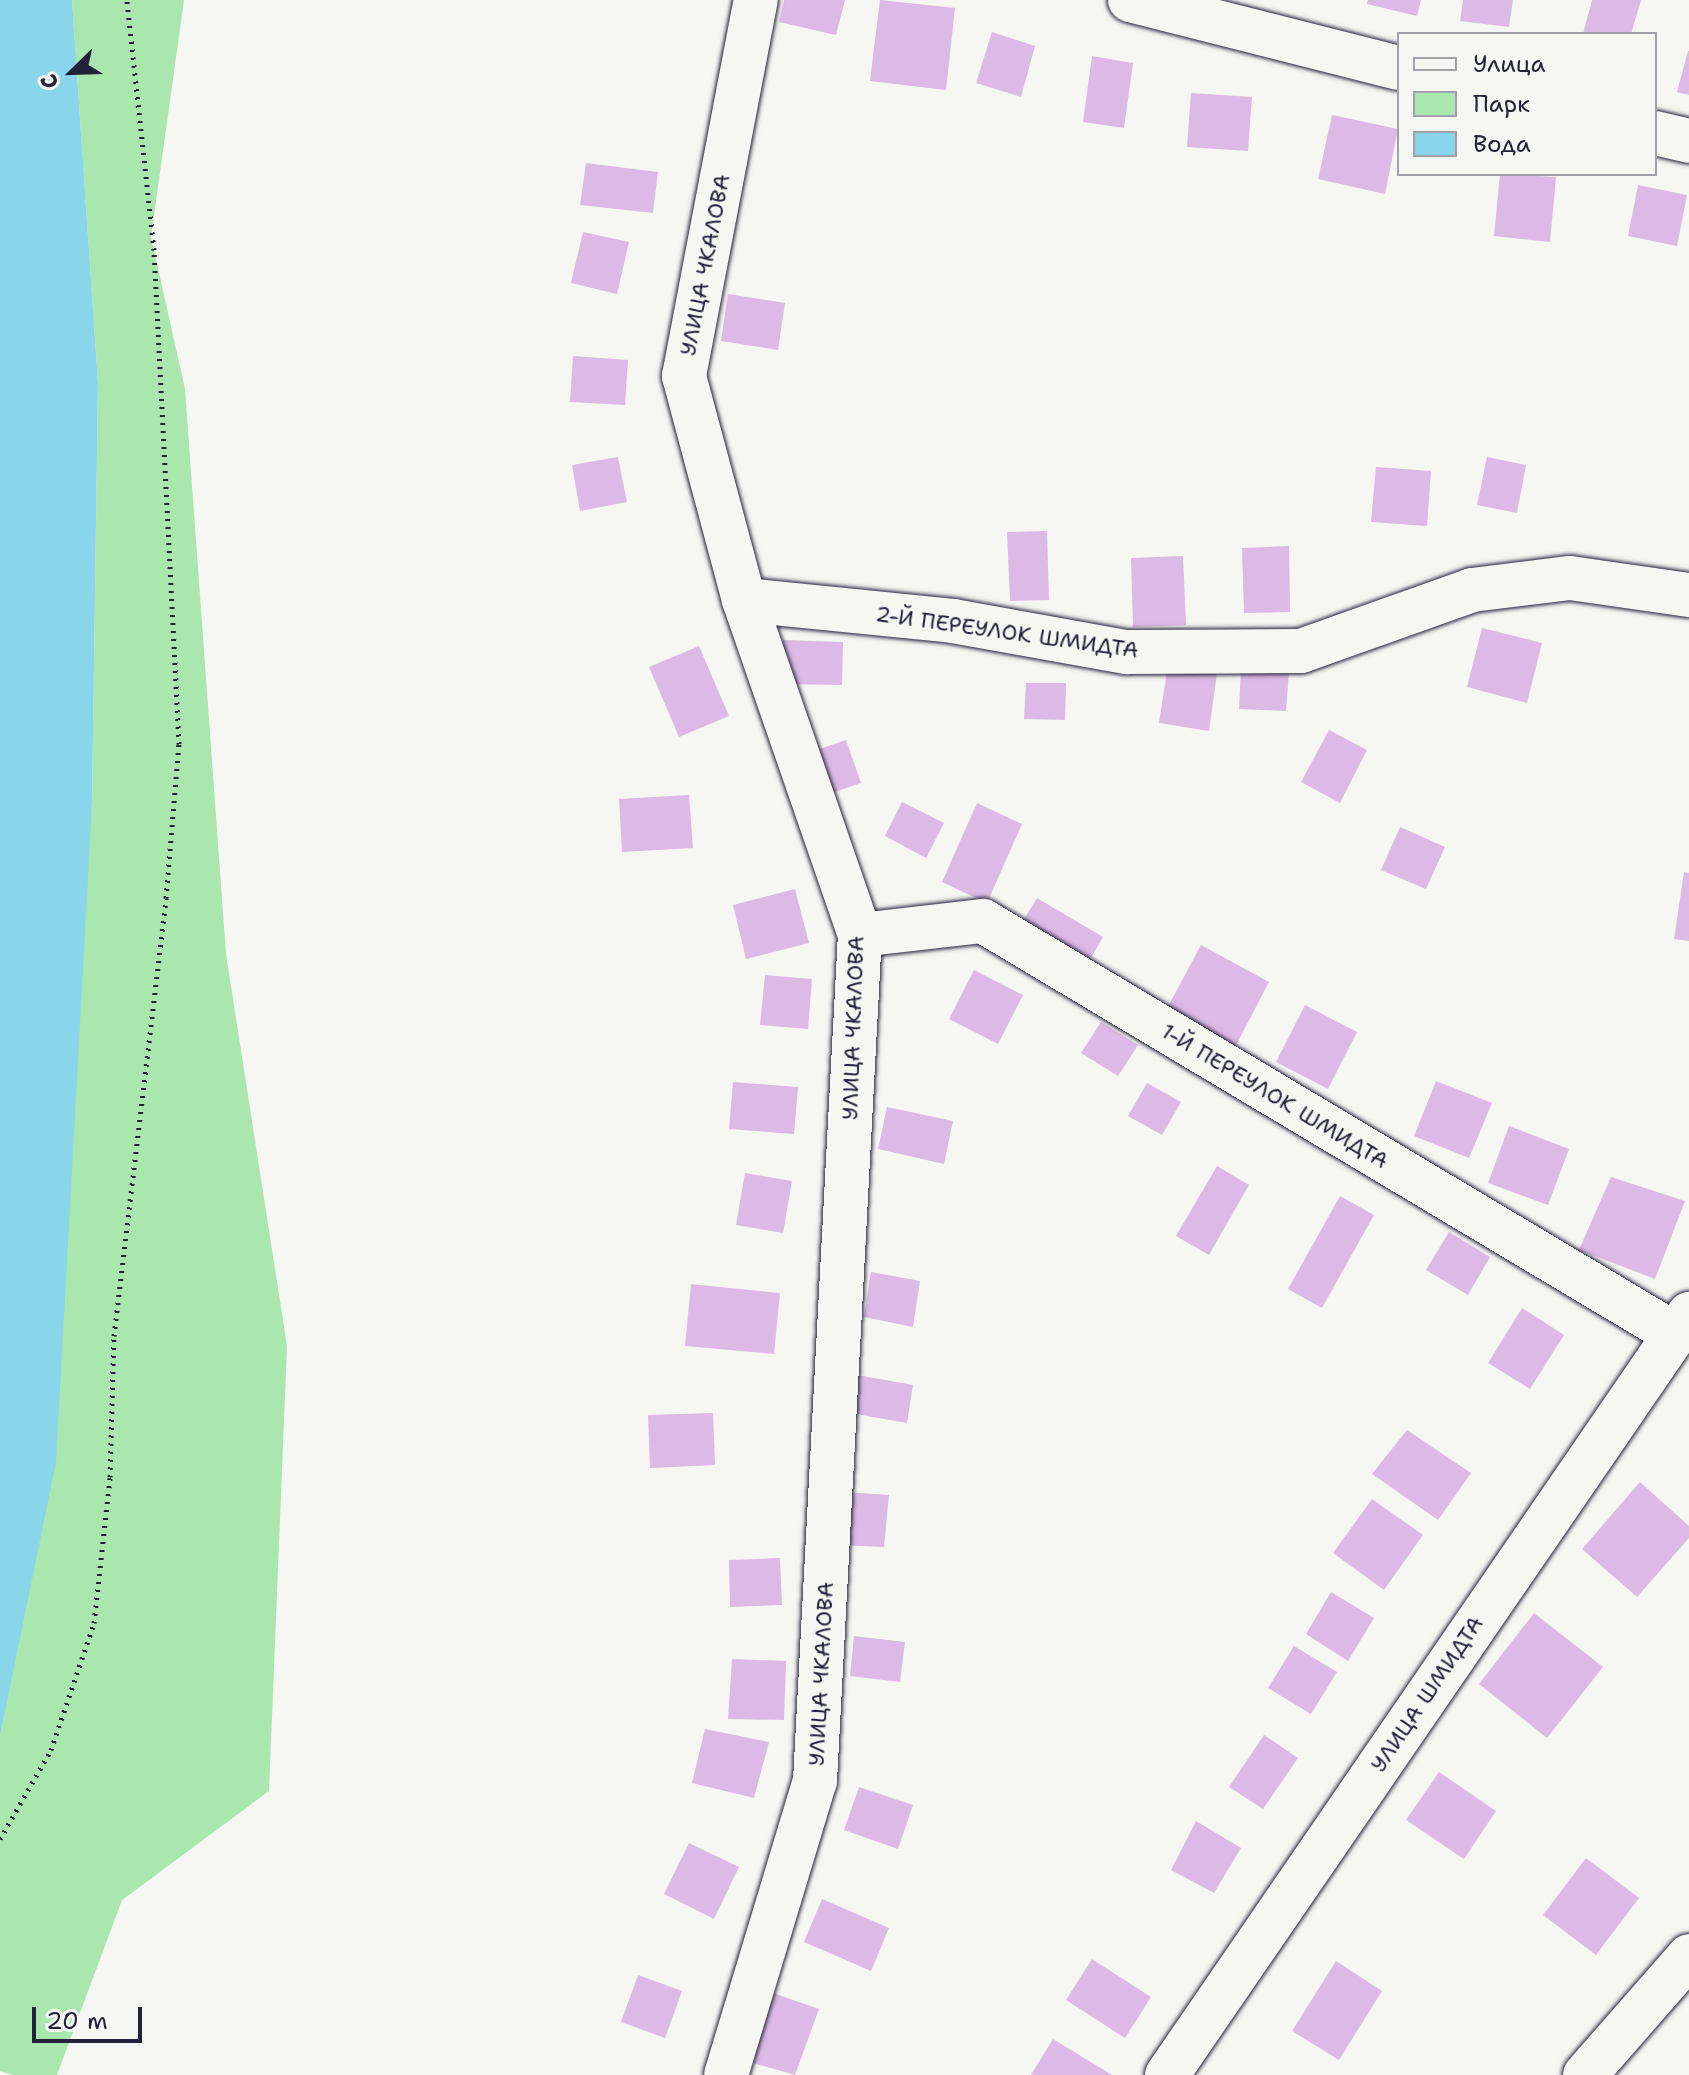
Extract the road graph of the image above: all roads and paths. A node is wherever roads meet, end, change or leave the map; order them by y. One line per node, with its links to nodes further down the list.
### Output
1 (127, 0): 11 (path)
2 (756, 0): 8 (street, УЛИЦА ЧКАЛОВА)
3 (1130, 0): 4 (street)
4 (1397, 67)
5 (1657, 133): 6 (street)
6 (1689, 141)
7 (1689, 595): 8 (street, 2-Й ПЕРЕУЛОК ШМИДТА)
8 (744, 600): 9 (street, УЛИЦА ЧКАЛОВА)
9 (860, 935): 10 (street, 1-Й ПЕРЕУЛОК ШМИДТА); 13 (street, УЛИЦА ЧКАЛОВА)
10 (1681, 1323): 14 (street, УЛИЦА ШМИДТА)
11 (0, 1839)
12 (1689, 1956): 15 (street)
13 (726, 2075)
14 (1167, 2075)
15 (1585, 2075)

